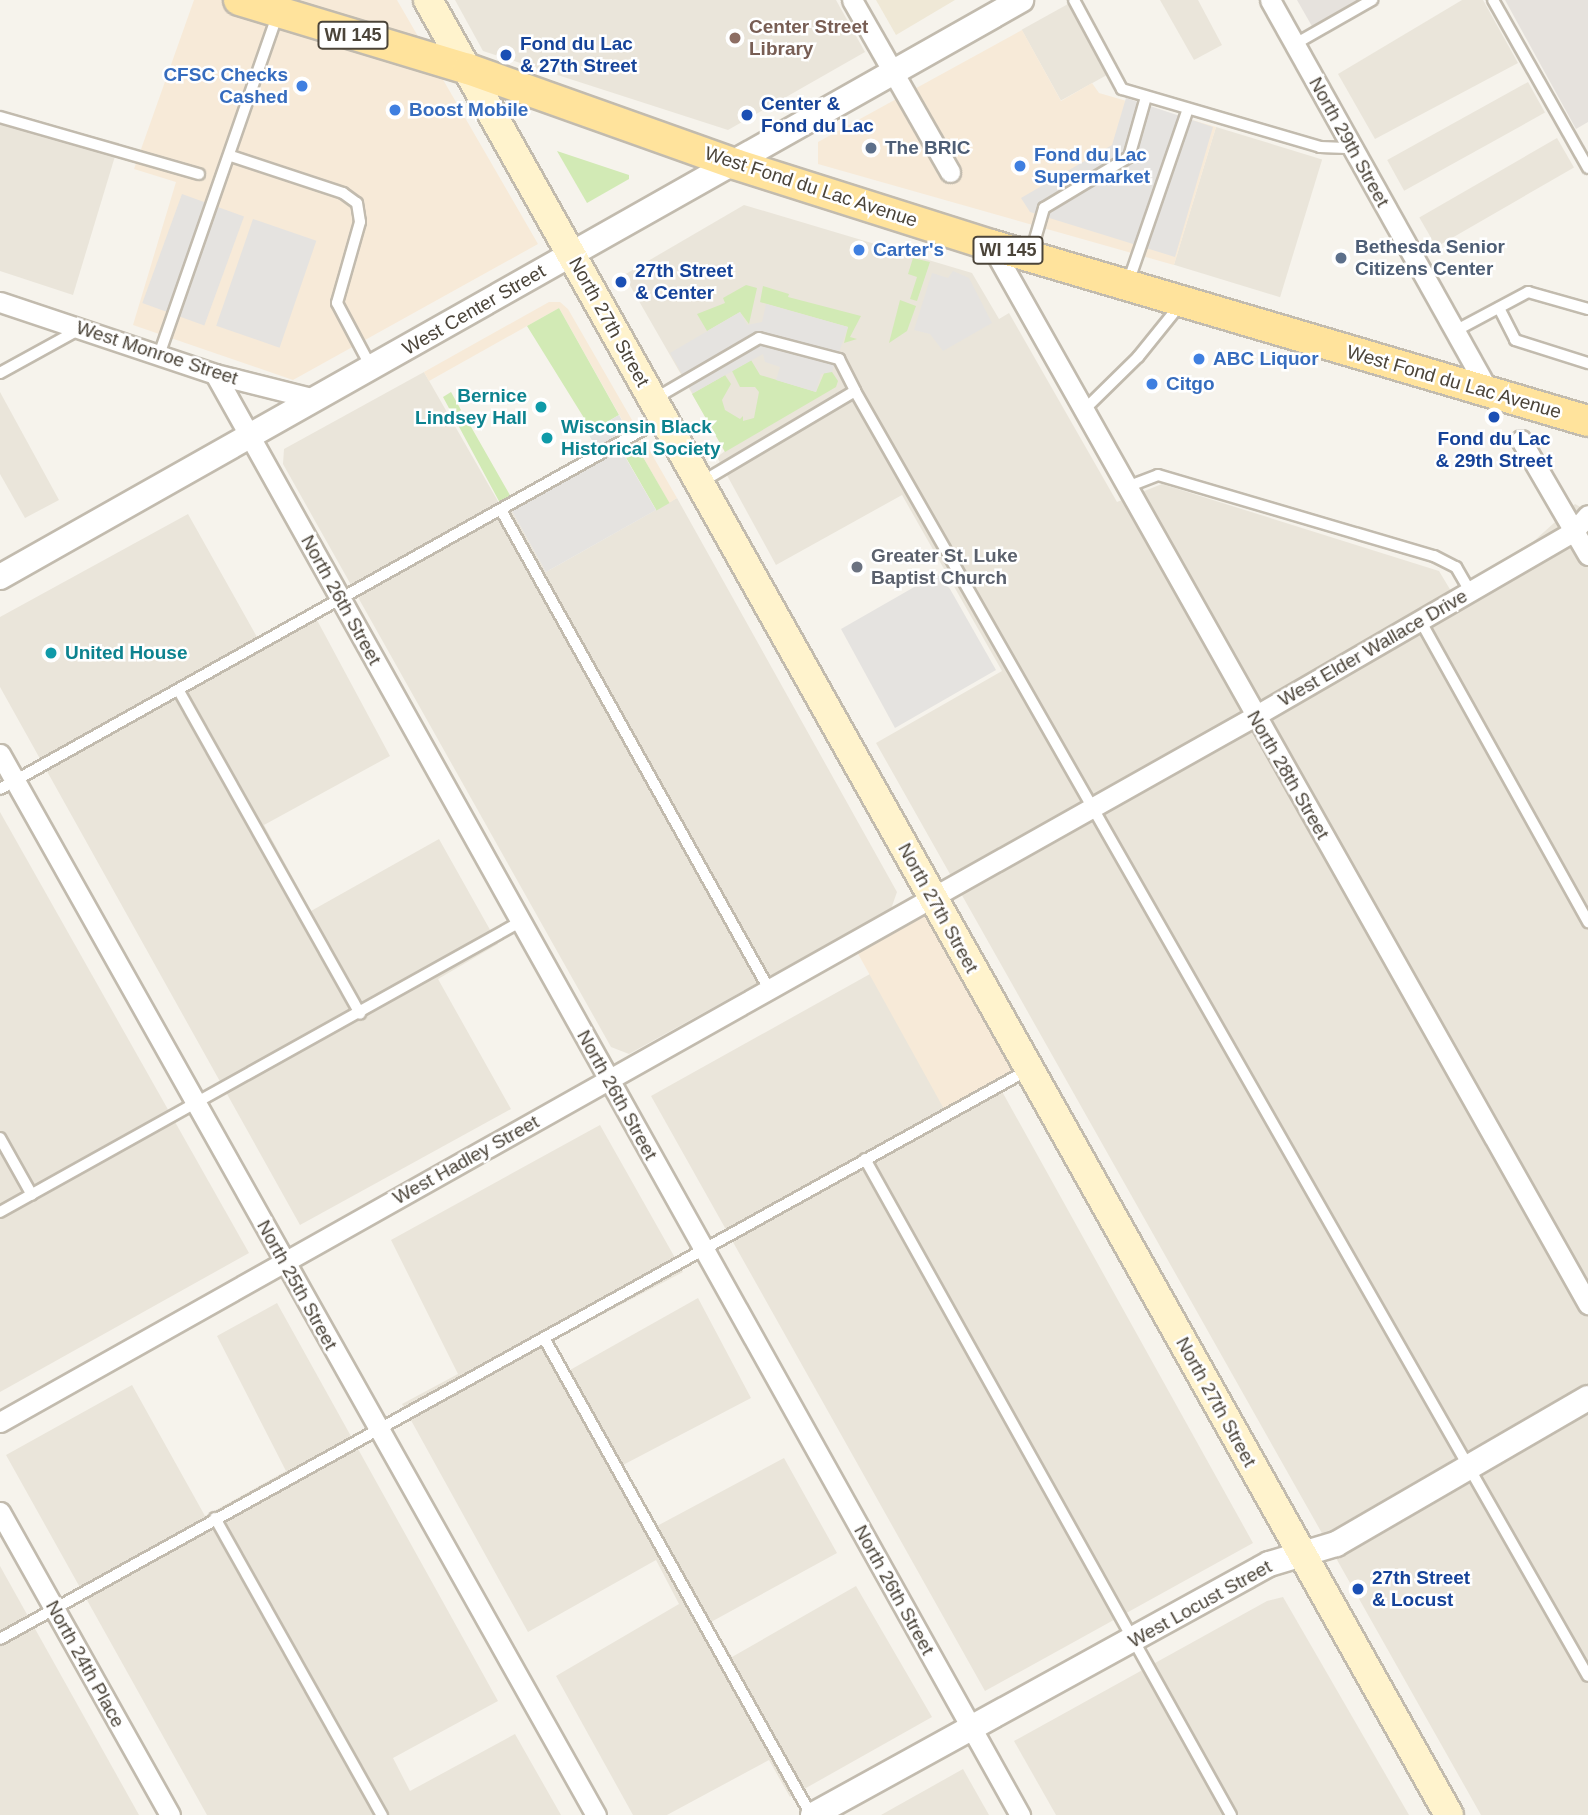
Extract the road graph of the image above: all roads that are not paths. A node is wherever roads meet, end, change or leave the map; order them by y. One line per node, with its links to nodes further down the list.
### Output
1 (239, 0): 9 (main road, West Fond du Lac Avenue / WI 145)
2 (428, 0): 11 (main road, North 27th Street)
3 (852, 0): 12 (street)
4 (1021, 0): 12 (street, West Center Street)
5 (1074, 0): 13 (lane)
6 (1270, 0): 10 (street, North 29th Street)
7 (1372, 0): 10 (lane)
8 (1493, 0): 19 (lane)
9 (272, 7): 11 (main road, West Fond du Lac Avenue / WI 145); 17 (lane)
10 (1295, 44): 16 (street, North 29th Street)
11 (468, 69): 18 (main road, West Fond du Lac Avenue / WI 145); 23 (main road, North 27th Street)
12 (894, 74): 18 (street, West Center Street); 20 (street)
13 (1146, 97): 14 (lane); 24 (lane)
14 (1188, 109): 16 (lane); 25 (lane)
15 (0, 117): 21 (lane)
16 (1353, 148): 31 (street, North 29th Street)
17 (230, 156): 32 (lane); 34 (lane)
18 (735, 164): 22 (main road, West Fond du Lac Avenue / WI 145); 23 (street, West Center Street)
19 (1588, 168)
20 (950, 172)
21 (199, 174)
22 (991, 245): 24 (main road, West Fond du Lac Avenue / WI 145); 41 (street, North 28th Street)
23 (571, 254): 34 (street, West Center Street); 40 (main road, North 27th Street)
24 (1030, 257): 25 (main road, West Fond du Lac Avenue / WI 145)
25 (1127, 286): 27 (main road, West Fond du Lac Avenue / WI 145)
26 (0, 302): 30 (street, West Monroe Street)
27 (1183, 302): 38 (main road, West Fond du Lac Avenue / WI 145); 41 (lane)
28 (1499, 308): 29 (lane); 31 (lane); 33 (lane)
29 (1588, 309)
30 (80, 329): 32 (street, West Monroe Street); 35 (lane)
31 (1455, 331): 38 (street, North 29th Street)
32 (159, 355): 36 (street, West Monroe Street)
33 (1588, 363)
34 (372, 368): 39 (street, West Center Street)
35 (0, 373)
36 (215, 374): 39 (street, West Monroe Street); 43 (street, North 26th Street)
37 (855, 391): 40 (lane); 45 (lane); 59 (lane)
38 (1490, 393): 42 (main road, West Fond du Lac Avenue / WI 145)
39 (315, 399): 43 (street, West Center Street)
40 (658, 409): 45 (main road, North 27th Street); 47 (lane)
41 (1083, 410): 46 (street, North 28th Street)
42 (1588, 421)
43 (249, 435): 51 (street, West Center Street); 53 (street, North 26th Street)
44 (1521, 440): 49 (street)
45 (700, 483): 60 (main road, North 27th Street)
46 (1127, 487): 52 (lane); 56 (street, North 28th Street)
47 (501, 510): 53 (lane); 63 (lane)
48 (1588, 515): 49 (street, West Elder Wallace Drive)
49 (1574, 531): 50 (street); 52 (street, West Elder Wallace Drive)
50 (1588, 555)
51 (0, 577)
52 (1470, 591): 54 (street, West Elder Wallace Drive)
53 (341, 601): 55 (lane); 61 (street, North 26th Street)
54 (1420, 620): 56 (street, West Elder Wallace Drive); 62 (lane)
55 (178, 691): 58 (lane); 64 (lane)
56 (1255, 716): 59 (street, West Elder Wallace Drive); 74 (street, North 28th Street)
57 (0, 754): 58 (street, North 25th Street)
58 (7, 785): 67 (street, North 25th Street)
59 (1091, 809): 60 (street, West Elder Wallace Drive); 79 (lane)
60 (934, 899): 63 (street, West Hadley Street); 65 (main road, North 27th Street)
61 (520, 922): 64 (lane); 66 (street, North 26th Street)
62 (1588, 922)
63 (770, 990): 66 (street, West Hadley Street)
64 (360, 1014): 67 (lane)
65 (1029, 1069): 69 (lane); 82 (main road, North 27th Street)
66 (608, 1080): 72 (street, North 26th Street); 73 (street, West Hadley Street)
67 (197, 1106): 70 (lane); 73 (street, North 25th Street)
68 (0, 1138): 70 (lane)
69 (865, 1158): 72 (lane); 85 (lane)
70 (32, 1195): 71 (lane)
71 (0, 1212)
72 (704, 1252): 75 (lane); 87 (street, North 26th Street)
73 (285, 1263): 77 (street, West Hadley Street); 78 (street, North 25th Street)
74 (1588, 1304)
75 (544, 1338): 78 (lane); 91 (lane)
76 (1588, 1398): 79 (street, West Locust Street)
77 (0, 1423)
78 (378, 1428): 81 (lane); 90 (street, North 25th Street)
79 (1470, 1466): 82 (street, West Locust Street); 86 (lane)
80 (0, 1512): 83 (street, North 24th Place)
81 (215, 1518): 83 (lane); 89 (lane)
82 (1303, 1555): 85 (street, West Locust Street); 94 (main road, North 27th Street)
83 (54, 1608): 84 (lane); 88 (street, North 24th Place)
84 (0, 1639)
85 (1132, 1641): 87 (street, West Locust Street); 93 (lane)
86 (1588, 1676)
87 (973, 1729): 91 (street, West Locust Street); 92 (street, North 26th Street)
88 (170, 1815)
89 (382, 1815)
90 (596, 1815)
91 (812, 1815)
92 (1020, 1815)
93 (1231, 1815)
94 (1448, 1815)

